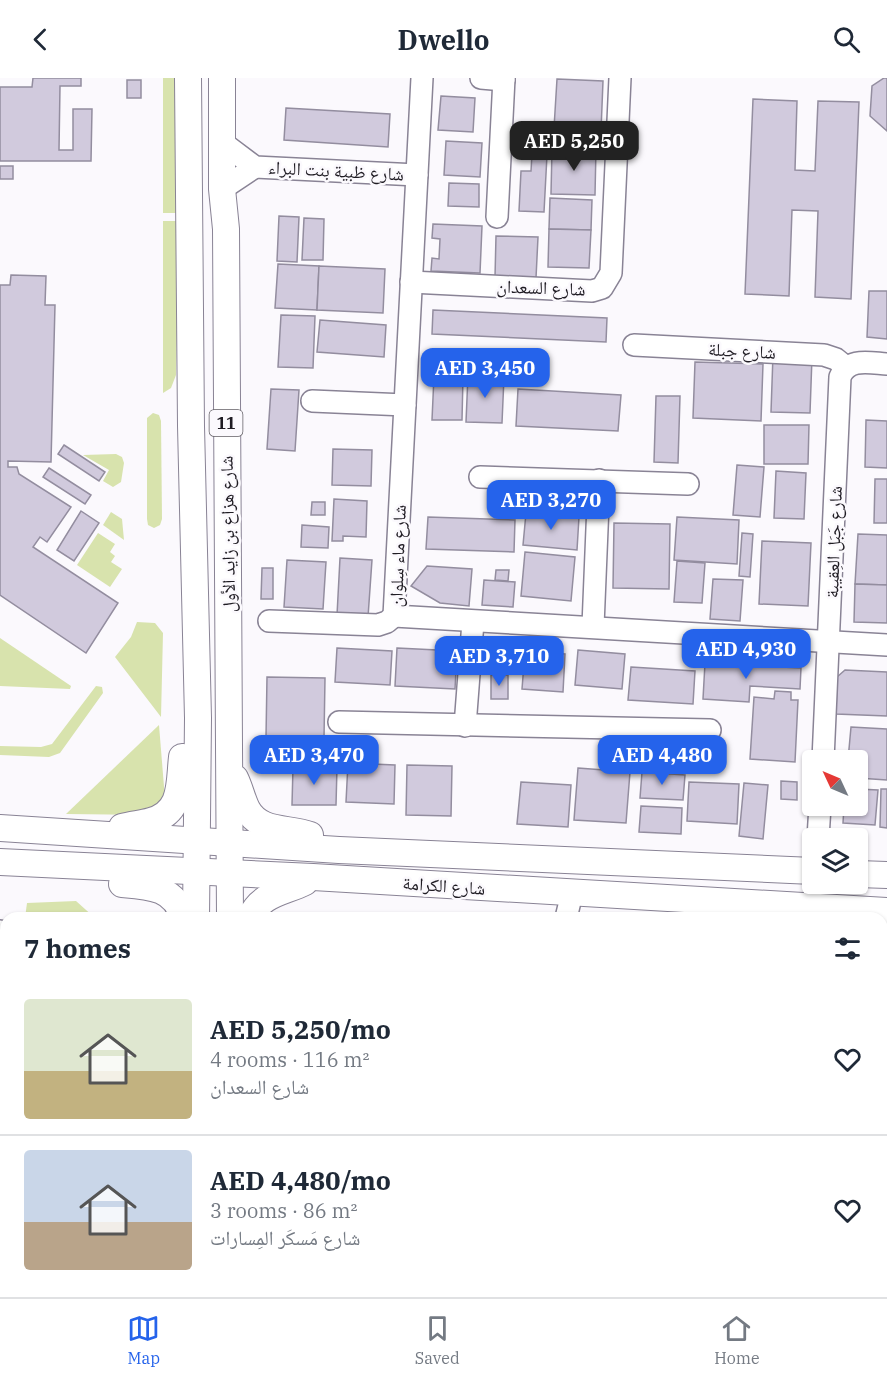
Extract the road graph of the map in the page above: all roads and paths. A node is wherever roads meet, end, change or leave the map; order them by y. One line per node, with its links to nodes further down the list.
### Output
1 (188, 78): 27 (main road, شارع هزاع بن زايد الأول / 11)
2 (222, 78): 7 (main road, شارع هزاع بن زايد الأول / 11)
3 (422, 78): 9 (street, شارع ماء سِلوان)
4 (481, 78): 6 (street)
5 (620, 78): 12 (street, شارع السعدان)
6 (504, 79): 11 (street)
7 (223, 143): 8 (street, شارع ظبية بنت البراء); 10 (main road, شارع هزاع بن زايد الأول / 11)
8 (255, 167): 9 (street, شارع ظبية بنت البراء); 10 (street, شارع ظبية بنت البراء)
9 (417, 175): 12 (street, شارع ماء سِلوان)
10 (222, 189): 32 (main road, شارع هزاع بن زايد الأول / 11)
11 (497, 217)
12 (411, 282): 17 (street, شارع ماء سِلوان)
13 (634, 345): 15 (street, شارع جبلة)
14 (887, 364): 15 (street)
15 (846, 368): 25 (street, شارع جَبَل العِقيبة)
16 (312, 401): 17 (street)
17 (405, 405): 21 (street, شارع ماء سِلوان)
18 (480, 477): 19 (street)
19 (598, 480): 20 (street); 24 (street)
20 (688, 484)
21 (394, 616): 22 (street); 23 (street, شارع ماء سِلوان)
22 (269, 621)
23 (473, 621): 24 (street, شارع ماء سِلوان); 29 (street)
24 (593, 626): 25 (street, شارع ماء سِلوان)
25 (830, 640): 26 (street, شارع ماء سِلوان); 31 (street, شارع جَبَل العِقيبة)
26 (887, 645)
27 (198, 718): 34 (main road); 35 (main road, شارع هزاع بن زايد الأول / 11)
28 (339, 722): 29 (street)
29 (465, 726): 30 (street)
30 (710, 730)
31 (824, 750)
32 (230, 767): 36 (main road, شارع هزاع بن زايد الأول / 11); 37 (main road)
33 (0, 828): 34 (main road, شارع الكرامة)
34 (106, 834): 35 (main road, شارع الكرامة)
35 (197, 841): 36 (main road, شارع الكرامة); 41 (main road, شارع هزاع بن زايد الأول / 11)
36 (230, 843): 37 (main road, شارع الكرامة); 42 (main road, شارع هزاع بن زايد الأول / 11)
37 (339, 850): 39 (main road, شارع الكرامة)
38 (0, 862): 40 (main road, شارع الكرامة)
39 (802, 865)
40 (69, 866): 41 (main road, شارع الكرامة); 47 (main road)
41 (196, 872): 42 (main road, شارع الكرامة); 48 (main road, شارع هزاع بن زايد الأول / 11)
42 (230, 873): 45 (main road, شارع الكرامة); 49 (main road, شارع هزاع بن زايد الأول / 11)
43 (868, 874): 44 (main road)
44 (887, 875)
45 (313, 877): 46 (main road, شارع الكرامة); 50 (main road)
46 (572, 893): 51 (street); 52 (main road, شارع الكرامة)
47 (181, 912)
48 (196, 912)
49 (230, 912)
50 (253, 912)
51 (567, 912)
52 (819, 912)

